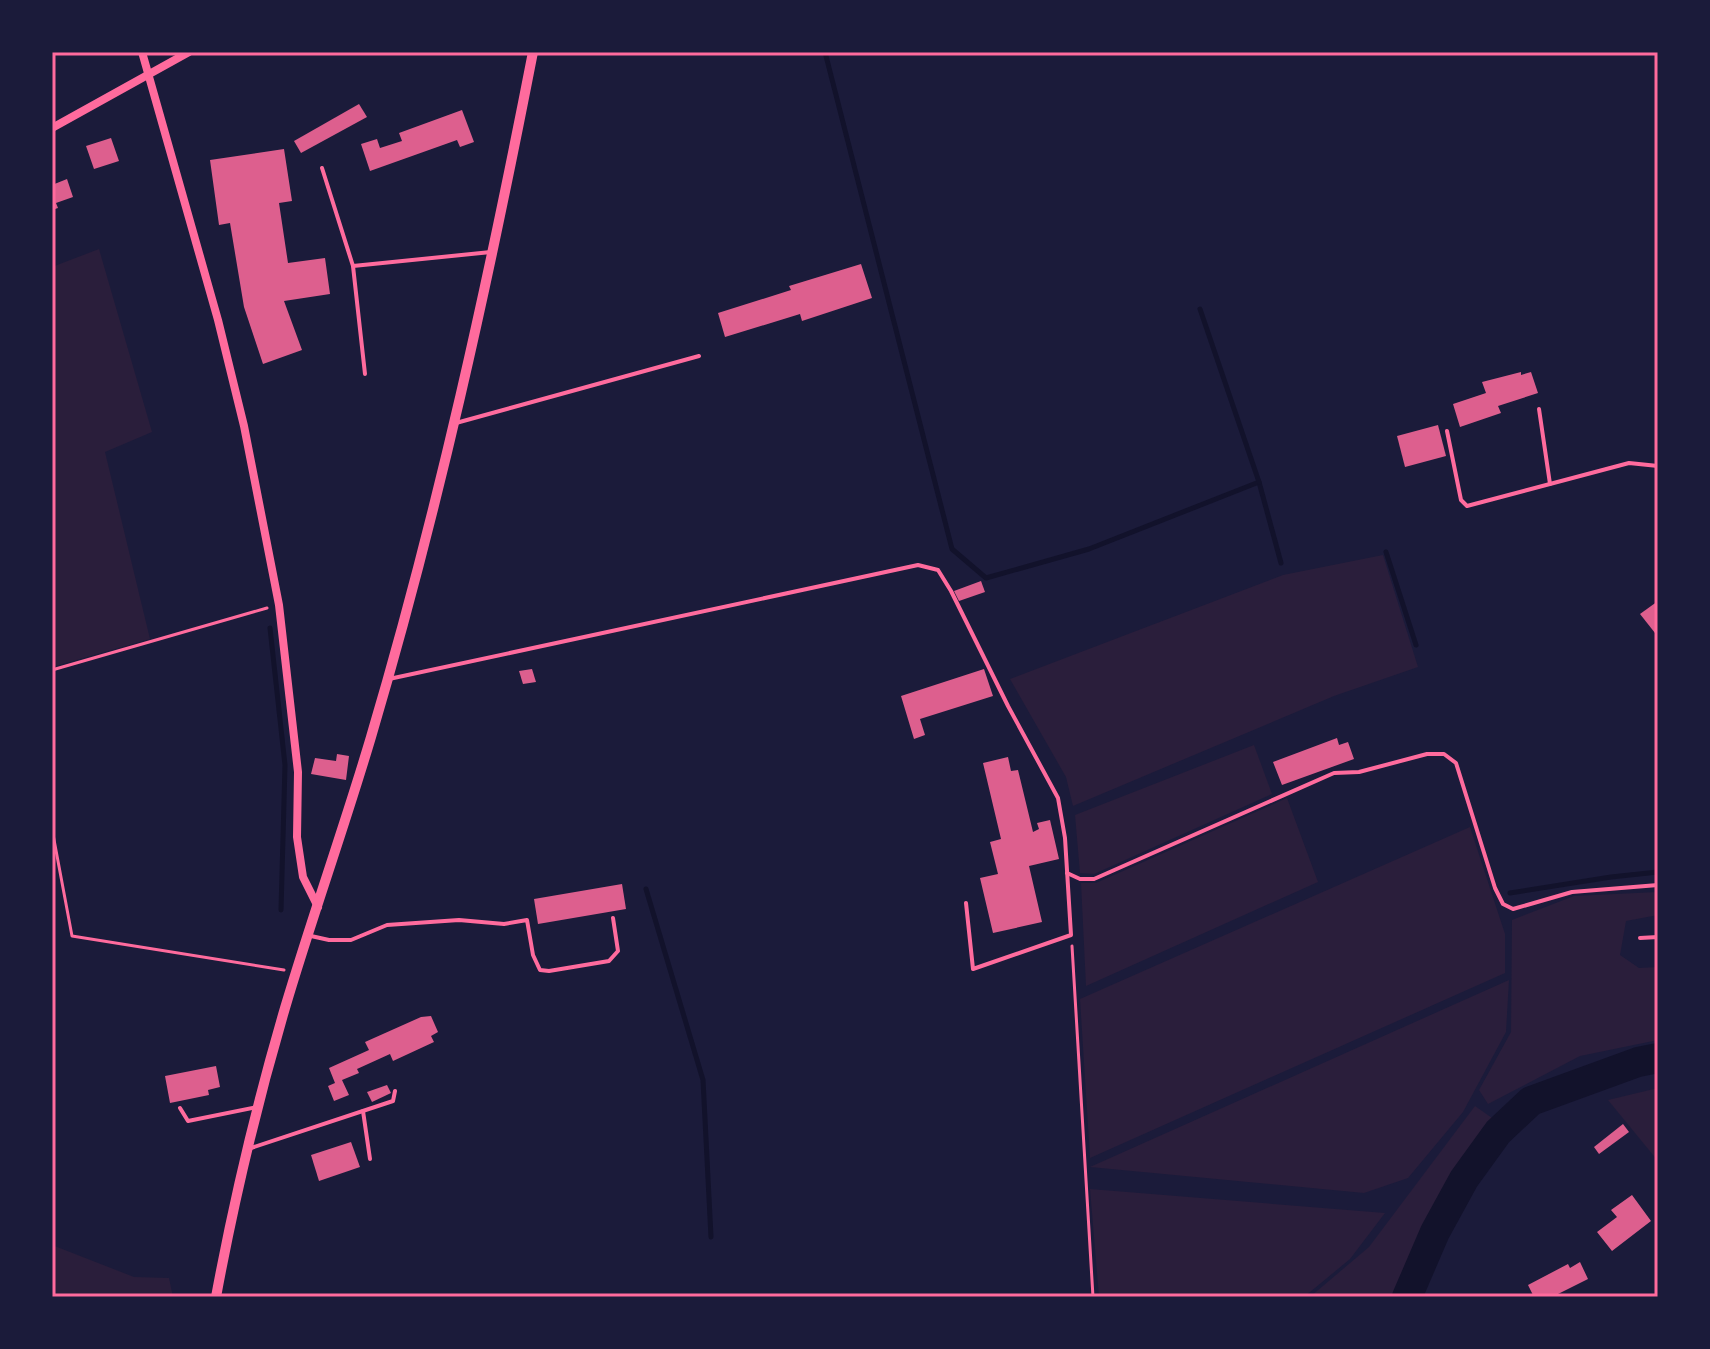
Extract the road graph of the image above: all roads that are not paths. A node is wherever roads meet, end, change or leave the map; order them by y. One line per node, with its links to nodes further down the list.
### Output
1 (142, 52): 4 (street)
2 (189, 52): 4 (street)
3 (533, 52): 7 (street)
4 (148, 76): 5 (street); 20 (street)
5 (52, 128)
6 (322, 168): 8 (lane)
7 (494, 252): 8 (lane); 12 (street)
8 (353, 266): 10 (lane)
9 (699, 356): 12 (lane)
10 (365, 374)
11 (1539, 409): 15 (lane)
12 (456, 423): 16 (street)
13 (1447, 431): 15 (lane)
14 (1658, 466): 15 (lane)
15 (1550, 484)
16 (387, 680): 17 (lane); 20 (street)
17 (1067, 873): 18 (lane); 19 (lane)
18 (1658, 885)
19 (966, 903)
20 (318, 907): 22 (street)
21 (613, 918): 22 (lane)
22 (309, 936): 26 (street)
23 (1658, 937): 24 (lane)
24 (1640, 938)
25 (395, 1091): 28 (lane)
26 (259, 1106): 27 (lane); 29 (street)
27 (180, 1108)
28 (363, 1111): 29 (lane); 30 (lane)
29 (248, 1149): 31 (street)
30 (370, 1159)
31 (216, 1297)

